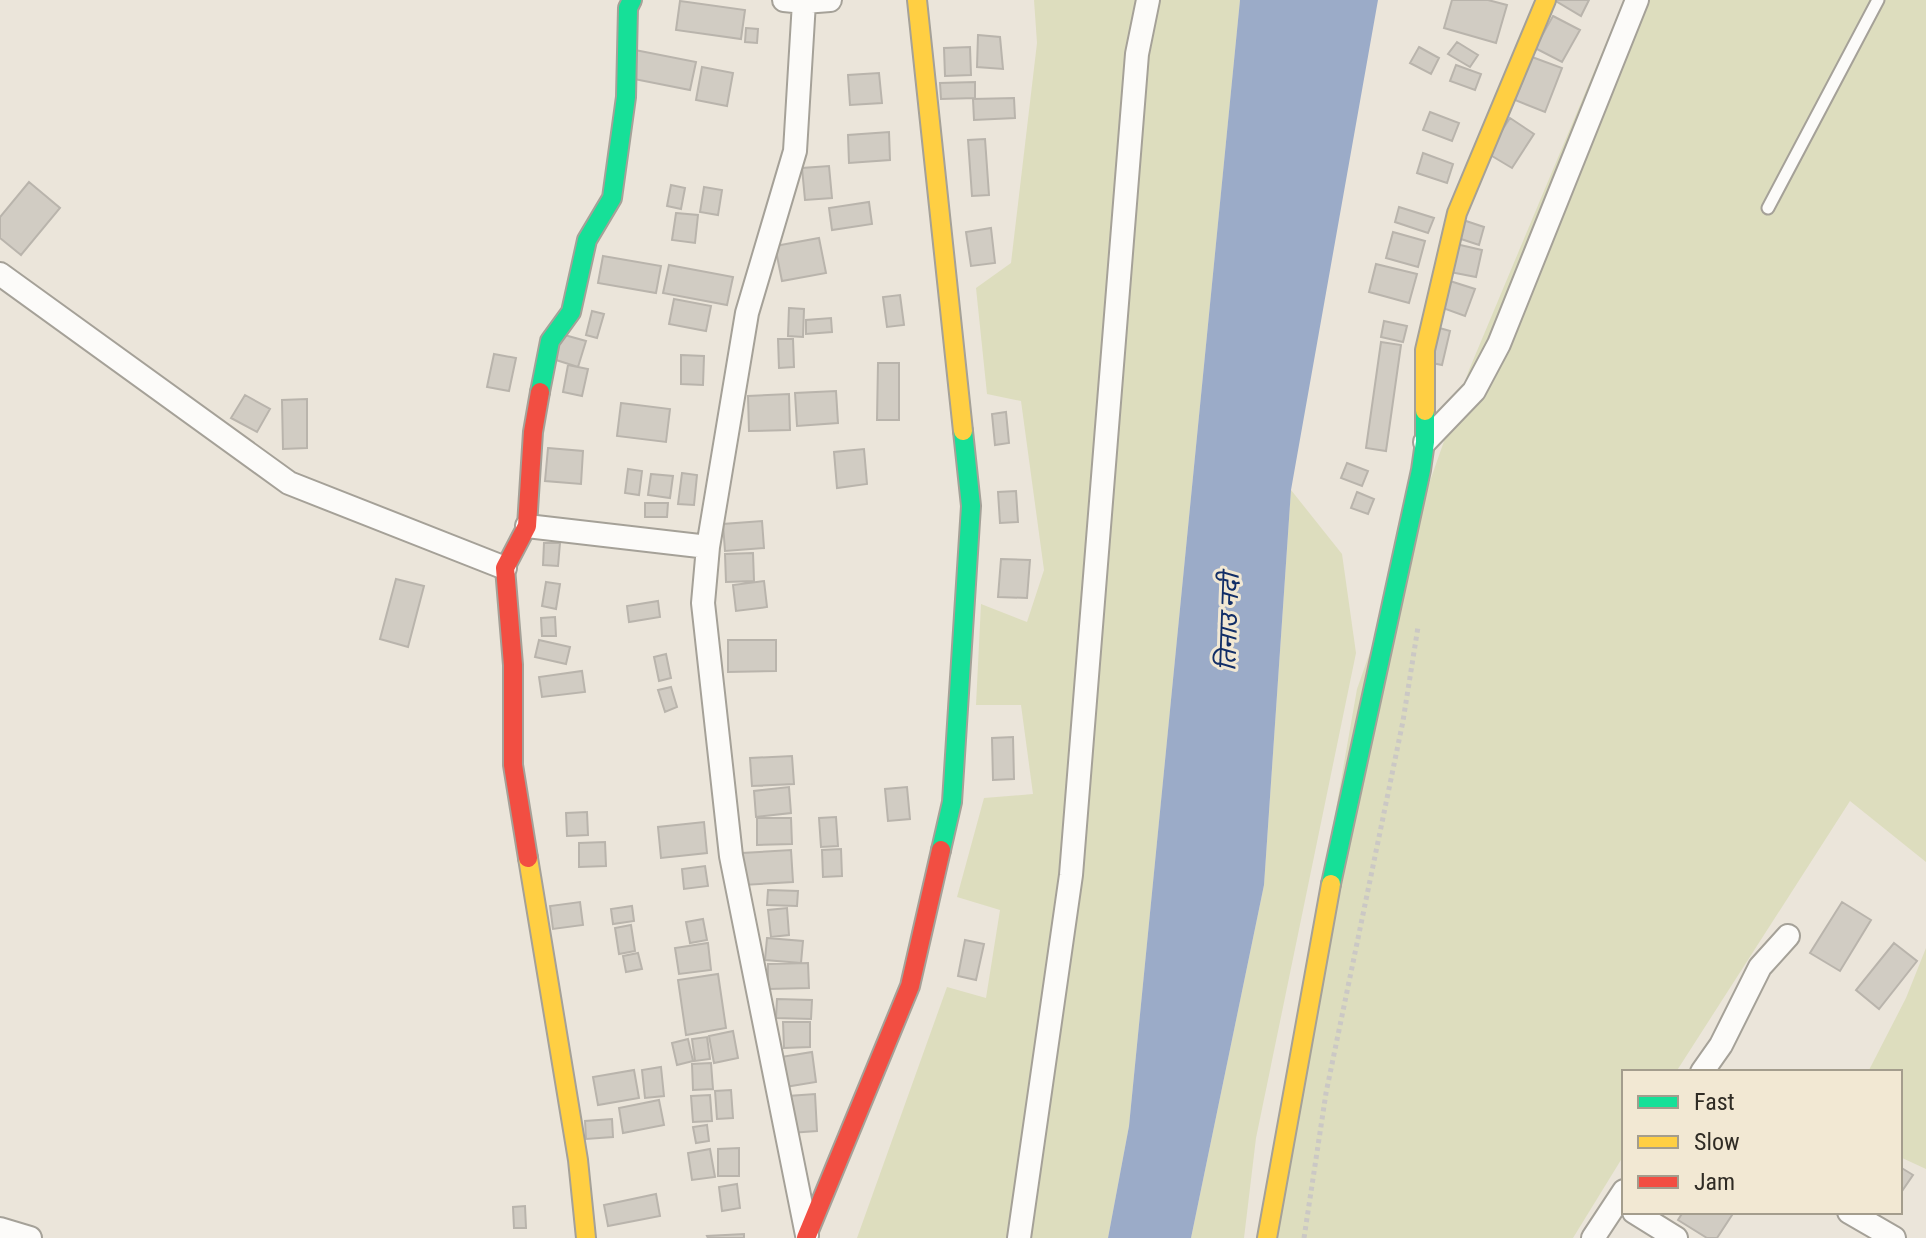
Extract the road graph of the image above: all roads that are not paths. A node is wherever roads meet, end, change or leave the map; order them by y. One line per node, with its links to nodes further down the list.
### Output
1 (632, 0): 12 (street)
2 (830, 0): 8 (street)
3 (917, 0): 21 (street)
4 (1148, 0): 24 (street)
5 (1546, 0): 11 (street)
6 (1637, 0): 11 (street)
7 (1878, 0): 9 (lane)
8 (794, 1): 13 (street)
9 (1768, 208)
10 (0, 274): 14 (street)
11 (1425, 442): 25 (street)
12 (527, 526): 13 (street); 14 (street)
13 (708, 547): 21 (street)
14 (505, 568): 23 (street)
15 (1788, 936): 16 (street)
16 (1703, 1070)
17 (1622, 1205): 26 (street)
18 (1642, 1214): 27 (street)
19 (1852, 1214): 28 (street)
20 (0, 1229): 22 (street)
21 (807, 1237)
22 (30, 1238)
23 (586, 1238)
24 (1019, 1238)
25 (1267, 1238)
26 (1593, 1238)
27 (1676, 1238)
28 (1894, 1238)

